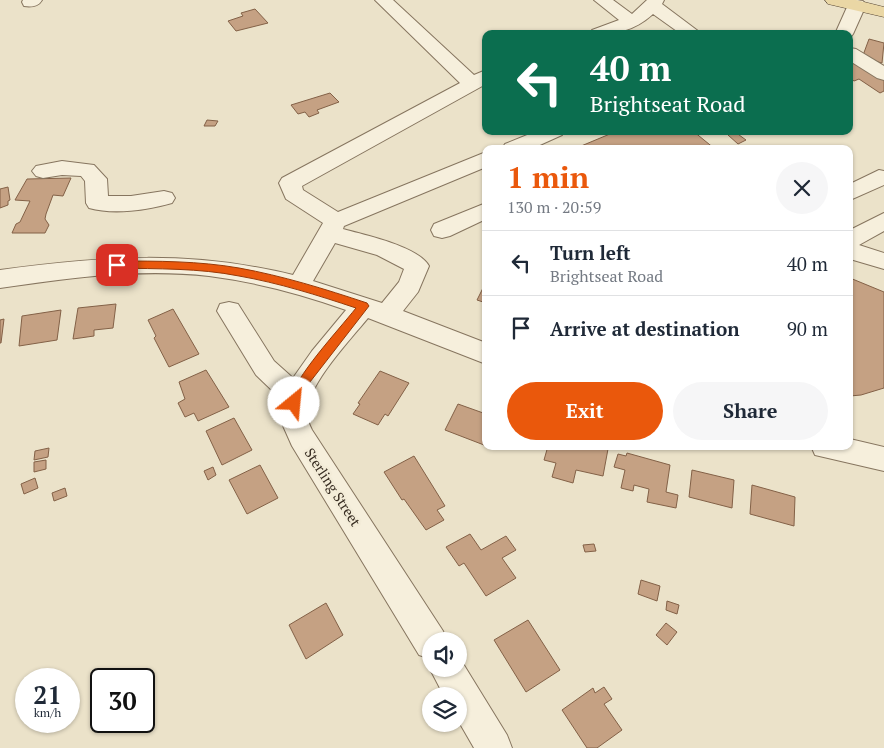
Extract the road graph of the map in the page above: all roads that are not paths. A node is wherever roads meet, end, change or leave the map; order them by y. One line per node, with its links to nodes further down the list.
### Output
1 (383, 0): 13 (street)
2 (602, 0): 7 (street)
3 (834, 0): 5 (main road)
4 (654, 2): 7 (street); 9 (street)
5 (857, 5): 6 (main road); 10 (street)
6 (884, 12)
7 (632, 22): 8 (street)
8 (609, 30)
9 (688, 30)
10 (846, 30)
11 (853, 55): 12 (street)
12 (884, 74)
13 (479, 80): 23 (street)
14 (545, 135): 15 (street)
15 (521, 145)
16 (482, 163): 23 (street)
17 (43, 171): 20 (street)
18 (884, 178): 19 (street)
19 (853, 191)
20 (164, 198)
21 (482, 212): 24 (street)
22 (884, 221): 25 (lane)
23 (332, 227): 29 (street); 30 (street, Sterling Street)
24 (442, 230)
25 (853, 238)
26 (853, 252): 27 (street)
27 (884, 261)
28 (0, 279): 29 (street)
29 (299, 285): 30 (street)
30 (375, 310): 32 (street); 33 (street, Sterling Street)
31 (229, 311): 33 (street)
32 (482, 352)
33 (296, 396): 36 (street, Sterling Street)
34 (843, 450): 35 (street)
35 (884, 459)
36 (424, 632)
37 (452, 677): 38 (street)
38 (494, 748)

